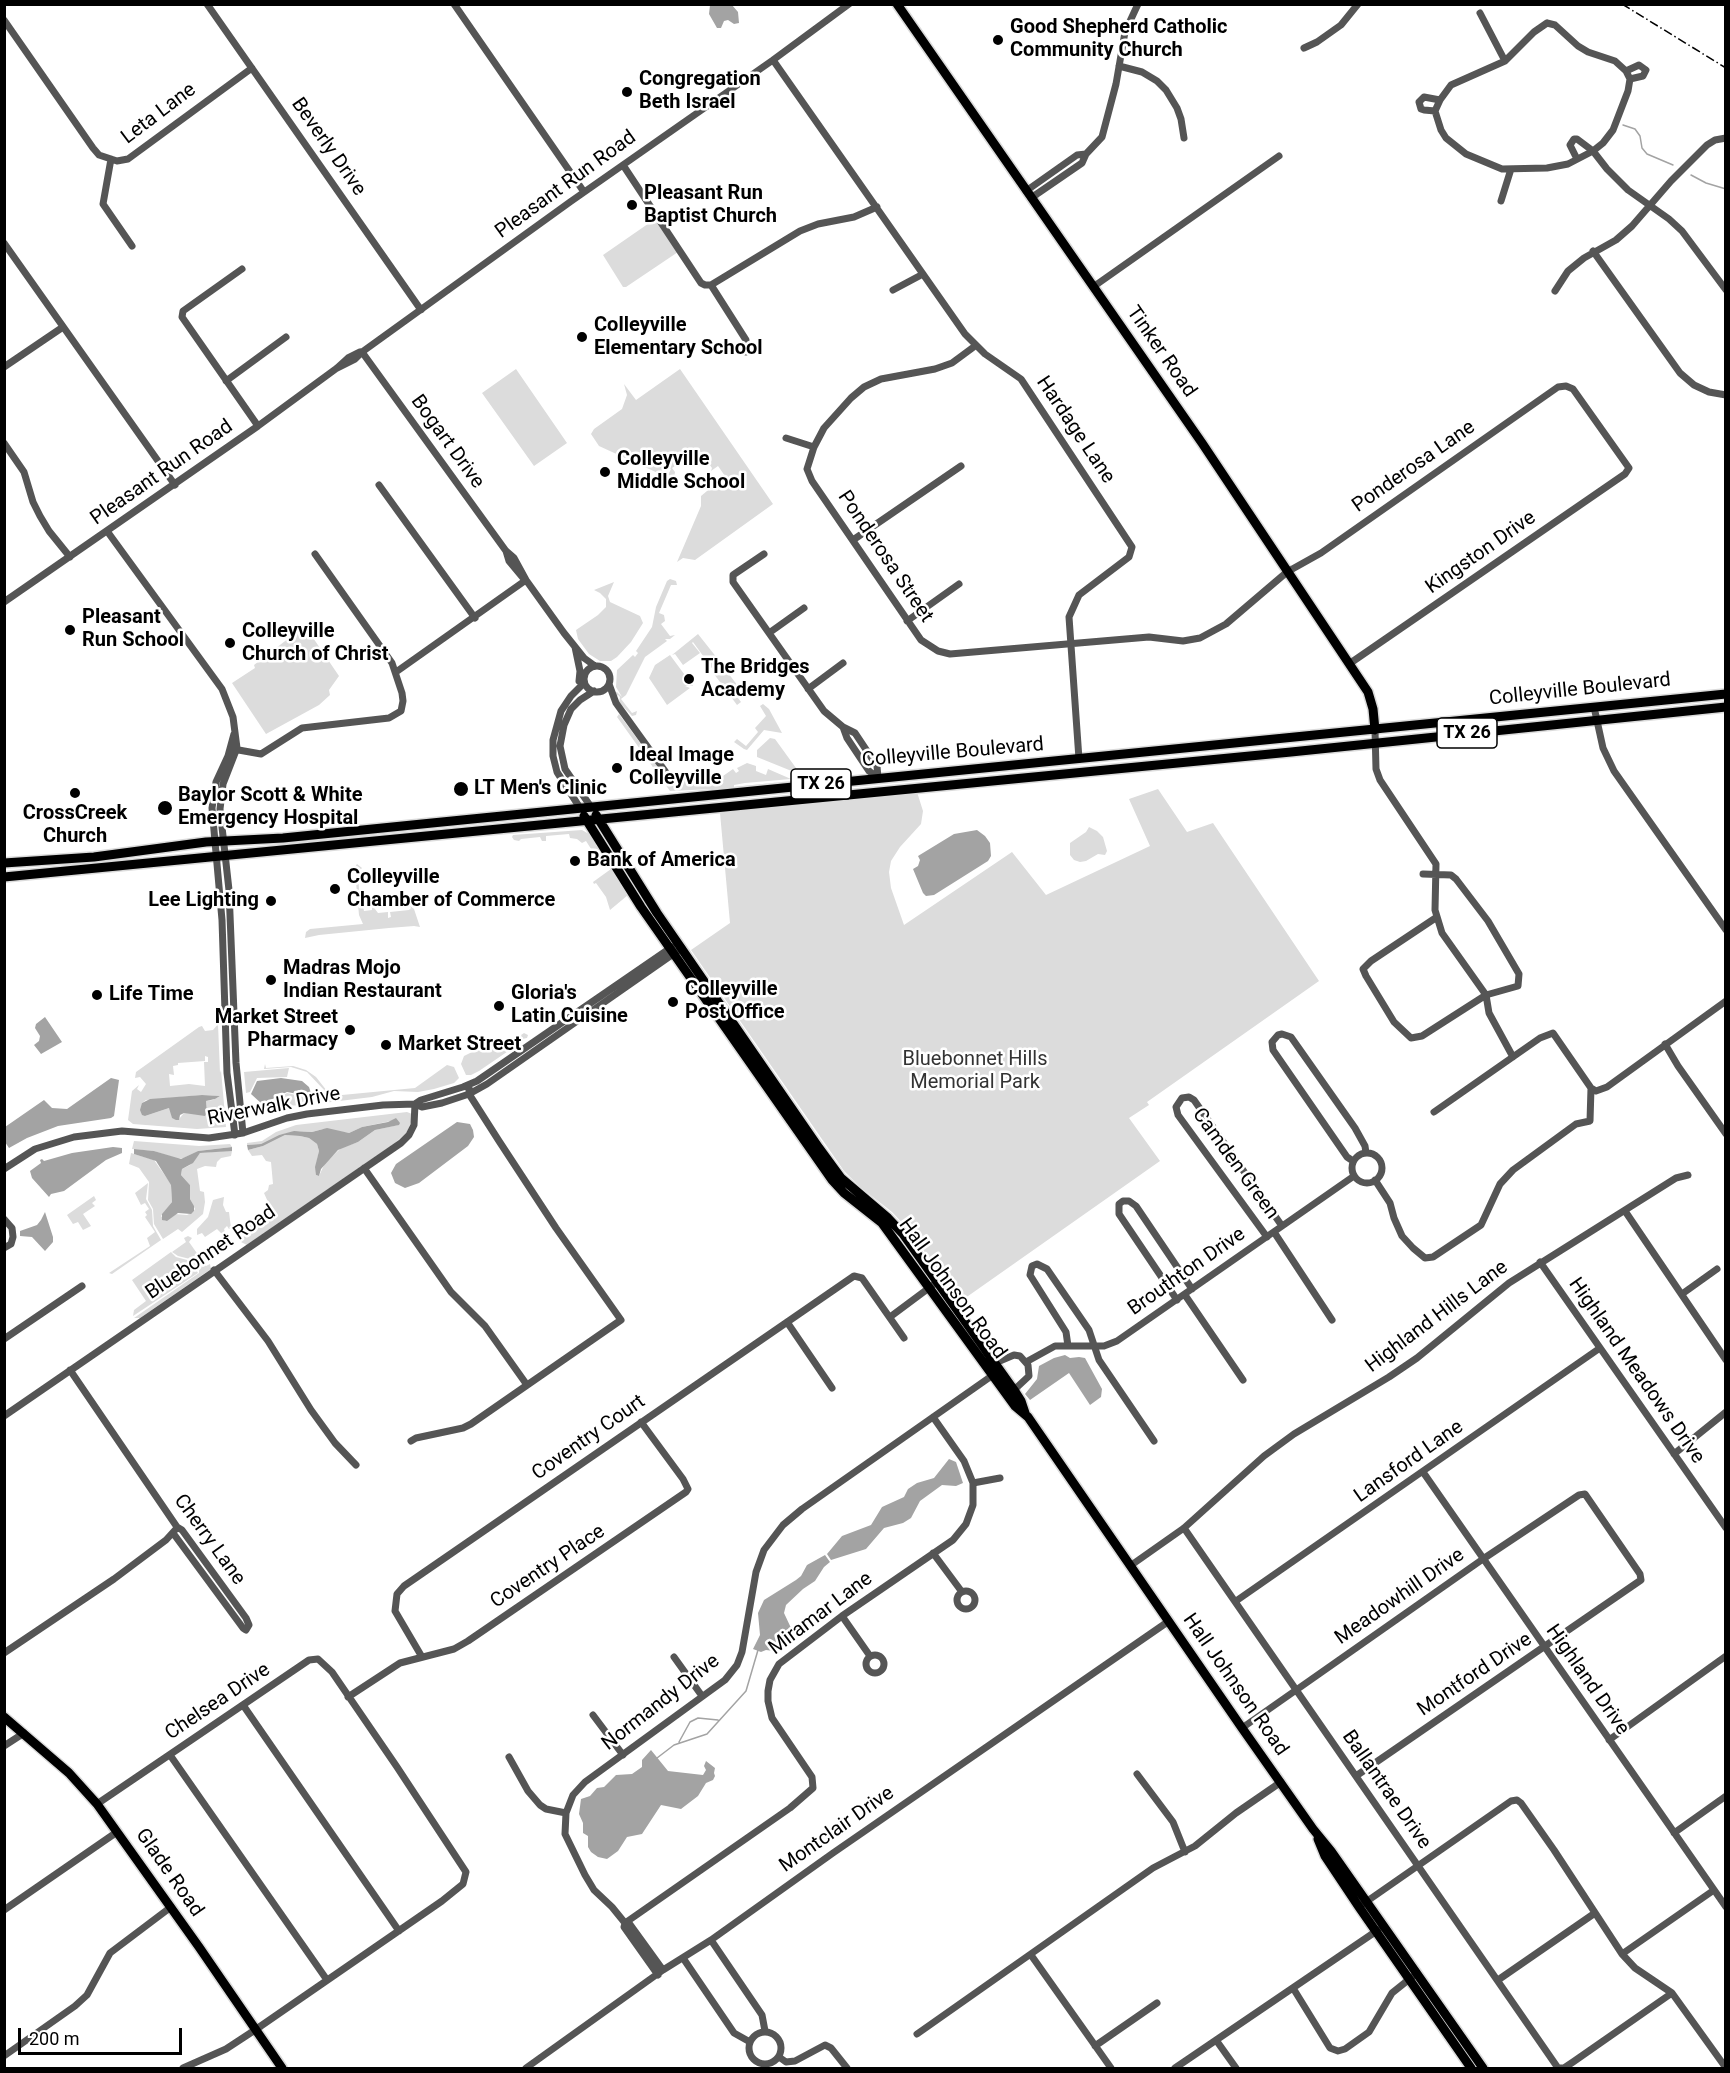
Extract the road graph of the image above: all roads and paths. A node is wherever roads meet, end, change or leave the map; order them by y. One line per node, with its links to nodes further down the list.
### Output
1 (207, 4): 13 (street, Beverly Drive)
2 (454, 4): 26 (street)
3 (849, 4): 10 (street, Pleasant Run Road)
4 (897, 4): 27 (main road, Tinker Road)
5 (1138, 4): 12 (street)
6 (1358, 4): 9 (street)
7 (1480, 13): 11 (street)
8 (4, 20): 22 (street, Leta Lane)
9 (1304, 48)
10 (773, 60): 24 (street, Pleasant Run Road); 30 (street, Hardage Lane)
11 (1505, 61): 14 (street); 16 (street)
12 (1119, 66): 18 (street); 27 (street)
13 (252, 68): 22 (street, Leta Lane); 41 (street, Beverly Drive)
14 (1626, 71): 15 (street); 15 (street)
15 (1630, 79): 20 (street)
16 (1440, 100): 17 (street); 17 (street)
17 (1436, 111): 25 (street)
18 (1184, 138)
19 (1725, 138): 29 (street)
20 (1593, 151): 23 (street); 23 (street); 29 (street)
21 (1279, 156): 37 (street)
22 (111, 159): 32 (street)
23 (1577, 159): 25 (street)
24 (622, 165): 26 (street, Pleasant Run Road); 36 (street)
25 (1511, 170): 28 (street)
26 (584, 192): 41 (street, Pleasant Run Road)
27 (1028, 194): 37 (main road, Tinker Road)
28 (1501, 201)
29 (1650, 204): 33 (street); 39 (street)
30 (877, 207): 35 (street, Hardage Lane); 36 (street)
31 (4, 243): 42 (street)
32 (132, 246)
33 (1593, 251): 40 (street); 49 (street)
34 (242, 269): 48 (street)
35 (923, 274): 38 (street); 44 (street, Hardage Lane)
36 (711, 285): 46 (street)
37 (1094, 287): 63 (main road, Tinker Road)
38 (893, 290)
39 (1725, 290)
40 (1555, 291)
41 (421, 310): 45 (street, Pleasant Run Road)
42 (63, 327): 47 (street); 56 (street)
43 (286, 337): 48 (street)
44 (975, 346): 53 (street, Ponderosa Street); 71 (street, Hardage Lane)
45 (362, 352): 50 (street, Pleasant Run Road); 64 (street, Bogart Drive)
46 (746, 352)
47 (4, 366)
48 (226, 381): 50 (street)
49 (1725, 395)
50 (258, 426): 56 (street, Pleasant Run Road)
51 (786, 438): 53 (street)
52 (4, 442): 62 (street)
53 (814, 447): 59 (street, Ponderosa Street)
54 (961, 466): 59 (street)
55 (1629, 468): 63 (street, Ponderosa Lane); 74 (street, Kingston Drive)
56 (175, 485): 58 (street, Pleasant Run Road)
57 (379, 485): 68 (street)
58 (107, 531): 62 (street, Pleasant Run Road); 93 (street)
59 (853, 540): 69 (street, Ponderosa Street)
60 (315, 554): 76 (street)
61 (764, 554): 70 (street)
62 (70, 557): 66 (street, Pleasant Run Road)
63 (1287, 572): 71 (street, Ponderosa Street); 74 (main road, Tinker Road)
64 (526, 580): 68 (street); 72 (street, Bogart Drive)
65 (959, 584): 69 (street)
66 (4, 602)
67 (804, 608): 70 (street)
68 (475, 618): 76 (street)
69 (907, 621): 71 (street, Ponderosa Street)
70 (769, 633): 79 (street)
71 (1069, 643): 97 (street, Hardage Lane)
72 (574, 647): 75 (street, Bogart Drive); 77 (street, Bogart Drive); 82 (street)
73 (843, 663): 79 (street)
74 (1349, 664): 89 (main road, Tinker Road)
75 (595, 666): 77 (street); 78 (street)
76 (396, 672): 93 (street)
77 (584, 675): 80 (street); 82 (street, Hall Johnson Road)
78 (609, 684): 80 (street); 83 (street)
79 (808, 689): 88 (street)
80 (596, 691): 83 (street); 86 (street)
81 (1725, 694): 84 (main road, Colleyville Boulevard / TX 26)
82 (571, 696): 86 (street, Hall Johnson Road)
83 (616, 703): 99 (street)
84 (1593, 707): 87 (street); 89 (main road, Colleyville Boulevard / TX 26)
85 (1725, 707): 87 (main road, Colleyville Boulevard / TX 26)
86 (564, 713): 94 (street, Hall Johnson Road); 95 (street, Hall Johnson Road)
87 (1596, 719): 90 (main road, Colleyville Boulevard / TX 26); 116 (street)
88 (843, 727): 91 (street); 96 (street)
89 (1375, 730): 90 (street); 92 (main road, Colleyville Boulevard / TX 26)
90 (1375, 743): 98 (main road, Colleyville Boulevard / TX 26); 111 (street)
91 (864, 746): 96 (street); 100 (street)
92 (1206, 746): 97 (main road, Colleyville Boulevard / TX 26); 98 (main road)
93 (233, 749): 106 (street)
94 (553, 749): 95 (street); 103 (street, Hall Johnson Road)
95 (560, 752): 102 (street, Hall Johnson Road)
96 (857, 752): 100 (street)
97 (1079, 759): 100 (main road, Colleyville Boulevard / TX 26)
98 (1210, 760): 101 (main road, Colleyville Boulevard / TX 26)
99 (670, 778)
100 (878, 778): 101 (main road); 102 (main road, Colleyville Boulevard / TX 26)
101 (879, 792): 104 (main road, Colleyville Boulevard / TX 26)
102 (591, 807): 103 (main road, Colleyville Boulevard / TX 26); 104 (main road, Hall Johnson Road)
103 (580, 808): 105 (main road, Hall Johnson Road); 106 (main road, Colleyville Boulevard / TX 26)
104 (598, 819): 105 (main road, Colleyville Boulevard / TX 26); 114 (main road, Hall Johnson Road)
105 (586, 820): 108 (main road, Colleyville Boulevard / TX 26); 113 (main road, Hall Johnson Road)
106 (219, 841): 107 (street); 108 (street); 109 (main road, Colleyville Boulevard / TX 26)
107 (215, 856): 108 (main road, Colleyville Boulevard / TX 26); 112 (main road, Colleyville Boulevard / TX 26); 119 (street)
108 (226, 856): 118 (street)
109 (4, 863)
110 (1423, 873): 111 (street)
111 (1436, 875): 115 (street); 120 (street)
112 (4, 877)
113 (634, 896): 114 (main road); 117 (main road, Hall Johnson Road)
114 (657, 913): 117 (main road, Hall Johnson Road)
115 (1437, 917): 120 (street); 120 (street)
116 (1725, 930)
117 (676, 948): 121 (street); 123 (street); 153 (main road, Hall Johnson Road); 155 (main road, Hall Johnson Road)
118 (233, 953): 119 (street); 125 (street)
119 (223, 954): 124 (street)
120 (1486, 995): 128 (street)
121 (599, 996): 123 (street); 126 (street)
122 (1725, 1001): 127 (street)
123 (603, 1004): 126 (street)
124 (225, 1016): 125 (street); 136 (street)
125 (236, 1016): 134 (street)
126 (539, 1042): 129 (street); 131 (street)
127 (1665, 1044): 130 (street); 135 (street)
128 (1513, 1057): 130 (street); 133 (street)
129 (469, 1085): 131 (street); 132 (street)
130 (1591, 1088): 143 (street)
131 (470, 1094): 132 (street); 174 (street)
132 (415, 1104): 134 (street, Riverwalk Drive); 139 (street, Bluebonnet Road)
133 (1434, 1112)
134 (243, 1133): 136 (street, Riverwalk Drive)
135 (1725, 1134)
136 (235, 1135): 140 (street, Riverwalk Drive)
137 (1366, 1153): 138 (street); 138 (street); 143 (street)
138 (1353, 1161): 142 (street)
139 (364, 1168): 152 (street, Bluebonnet Road); 174 (street)
140 (4, 1169)
141 (1688, 1175): 144 (street, Highland Hills Lane)
142 (1354, 1176): 143 (street); 146 (street, Brouthton Drive)
143 (1375, 1180)
144 (1625, 1211): 150 (street, Highland Hills Lane); 158 (street)
145 (4, 1219): 149 (street)
146 (1282, 1226): 147 (street, Brouthton Drive); 148 (street, Camden Green)
147 (1274, 1232): 148 (street, Brouthton Drive); 161 (street)
148 (1267, 1237): 156 (street, Brouthton Drive)
149 (4, 1248)
150 (1540, 1262): 167 (street, Highland Meadows Drive); 190 (street, Highland Hills Lane)
151 (1717, 1269): 158 (street)
152 (214, 1270): 171 (street, Bluebonnet Road); 185 (street)
153 (937, 1282): 155 (street); 170 (main road, Hall Johnson Road)
154 (82, 1286): 164 (street)
155 (928, 1288): 160 (street); 172 (main road, Hall Johnson Road)
156 (1192, 1290): 157 (street, Brouthton Drive); 159 (street)
157 (1185, 1294): 159 (street, Brouthton Drive); 173 (street)
158 (1682, 1294): 168 (street)
159 (1177, 1300): 166 (street, Brouthton Drive)
160 (890, 1317): 162 (street, Coventry Court); 163 (street)
161 (1332, 1320)
162 (787, 1322): 175 (street); 181 (street, Coventry Court)
163 (904, 1338)
164 (4, 1339)
165 (1068, 1346): 166 (street, Brouthton Drive); 166 (street); 169 (street, Brouthton Drive)
166 (1095, 1346): 183 (street)
167 (1600, 1348): 184 (street, Highland Meadows Drive); 186 (street, Lansford Lane)
168 (1725, 1360)
169 (1026, 1362): 170 (street); 176 (street)
170 (995, 1363): 176 (main road, Hall Johnson Road)
171 (70, 1370): 179 (street, Bluebonnet Road); 191 (street, Cherry Lane)
172 (993, 1375): 178 (main road, Hall Johnson Road); 180 (street, Normandy Drive)
173 (1243, 1380)
174 (527, 1385): 182 (street)
175 (832, 1388)
176 (1014, 1390): 178 (main road, Hall Johnson Road)
177 (1725, 1412): 184 (street)
178 (1025, 1413): 196 (main road, Hall Johnson Road)
179 (4, 1416)
180 (933, 1417): 188 (street); 209 (street, Normandy Drive)
181 (641, 1422): 204 (street, Coventry Court); 204 (street, Coventry Place)
182 (411, 1441)
183 (1154, 1441)
184 (1674, 1454): 189 (street, Highland Meadows Drive)
185 (356, 1465)
186 (1423, 1472): 195 (street, Highland Drive); 199 (street, Lansford Lane)
187 (1000, 1478): 188 (street)
188 (973, 1483): 194 (street, Miramar Lane)
189 (1725, 1527)
190 (1184, 1528): 196 (street, Highland Hills Lane); 199 (street, Ballantrae Drive)
191 (175, 1530): 192 (street, Cherry Lane); 193 (street, Cherry Lane); 203 (street)
192 (186, 1536): 193 (street); 193 (street, Cherry Lane)
193 (179, 1541)
194 (933, 1553): 198 (street); 200 (street, Miramar Lane)
195 (1483, 1559): 197 (street, Meadowhill Drive); 202 (street, Highland Drive); 208 (street, Meadowhill Drive)
196 (1130, 1566): 201 (main road, Hall Johnson Road)
197 (1641, 1580): 202 (street, Montford Drive)
198 (962, 1592)
199 (1236, 1601): 208 (street, Ballantrae Drive)
200 (842, 1616): 205 (street); 237 (street, Miramar Lane)
201 (1169, 1621): 214 (main road, Hall Johnson Road); 240 (street, Montclair Drive)
202 (1544, 1647): 216 (street, Highland Drive); 222 (street, Montford Drive)
203 (4, 1653)
204 (422, 1656): 210 (street, Coventry Place)
205 (870, 1656)
206 (1725, 1656): 216 (street)
207 (674, 1657): 209 (street)
208 (1296, 1690): 214 (street, Meadowhill Drive); 222 (street, Ballantrae Drive)
209 (702, 1696): 219 (street, Normandy Drive)
210 (348, 1697): 211 (street, Chelsea Drive); 239 (street, Chelsea Drive)
211 (243, 1705): 218 (street, Chelsea Drive); 239 (street)
212 (593, 1714): 219 (street)
213 (4, 1717): 215 (main road, Glade Road)
214 (1242, 1728): 223 (main road, Hall Johnson Road)
215 (24, 1733): 217 (street); 225 (main road, Glade Road)
216 (1609, 1740): 228 (street, Highland Drive)
217 (4, 1746)
218 (170, 1755): 225 (street, Chelsea Drive); 246 (street)
219 (623, 1755): 226 (street, Normandy Drive)
220 (509, 1757): 226 (street)
221 (1137, 1774): 229 (street)
222 (1356, 1776): 230 (street, Ballantrae Drive)
223 (1281, 1782): 229 (street); 232 (main road, Hall Johnson Road)
224 (1725, 1796): 228 (street)
225 (97, 1804): 227 (main road, Glade Road)
226 (566, 1813): 237 (street)
227 (117, 1832): 233 (main road, Glade Road); 235 (street)
228 (1674, 1833): 231 (street, Highland Drive)
229 (1185, 1852): 242 (street)
230 (1419, 1865): 232 (street); 236 (street); 247 (street, Ballantrae Drive)
231 (1714, 1890): 234 (street, Highland Drive); 241 (street)
232 (1363, 1904): 238 (main road, Hall Johnson Road)
233 (171, 1907): 251 (main road, Glade Road); 257 (street)
234 (1725, 1907)
235 (4, 1910)
236 (1595, 1913): 241 (street); 247 (street)
237 (627, 1923): 244 (street)
238 (1380, 1929): 245 (main road, Hall Johnson Road); 248 (street)
239 (399, 1931): 246 (street, Chelsea Drive)
240 (711, 1940): 243 (street, Montclair Drive); 252 (street)
241 (1622, 1954): 249 (street)
242 (1031, 1955): 253 (street); 256 (street)
243 (683, 1958): 244 (street, Montclair Drive); 255 (street)
244 (660, 1972): 262 (street, Montclair Drive)
245 (1413, 1976): 248 (street); 267 (main road, Hall Johnson Road)
246 (327, 1980): 251 (street, Chelsea Drive)
247 (1498, 1980): 268 (street, Ballantrae Drive)
248 (1293, 1988): 254 (street)
249 (1672, 1993): 268 (street); 269 (street)
250 (1157, 2003): 256 (street)
251 (255, 2030): 260 (street, Chelsea Drive); 261 (main road, Glade Road)
252 (765, 2031): 255 (street); 258 (street)
253 (917, 2034)
254 (1216, 2040): 265 (street); 266 (street)
255 (750, 2042): 259 (street)
256 (1095, 2046): 264 (street)
257 (4, 2055)
258 (779, 2057): 259 (street); 263 (street)
259 (769, 2066)
260 (183, 2068)
261 (282, 2068)
262 (526, 2068)
263 (847, 2068)
264 (1111, 2068)
265 (1175, 2068)
266 (1236, 2068)
267 (1477, 2068)
268 (1561, 2068)
269 (1725, 2068)

